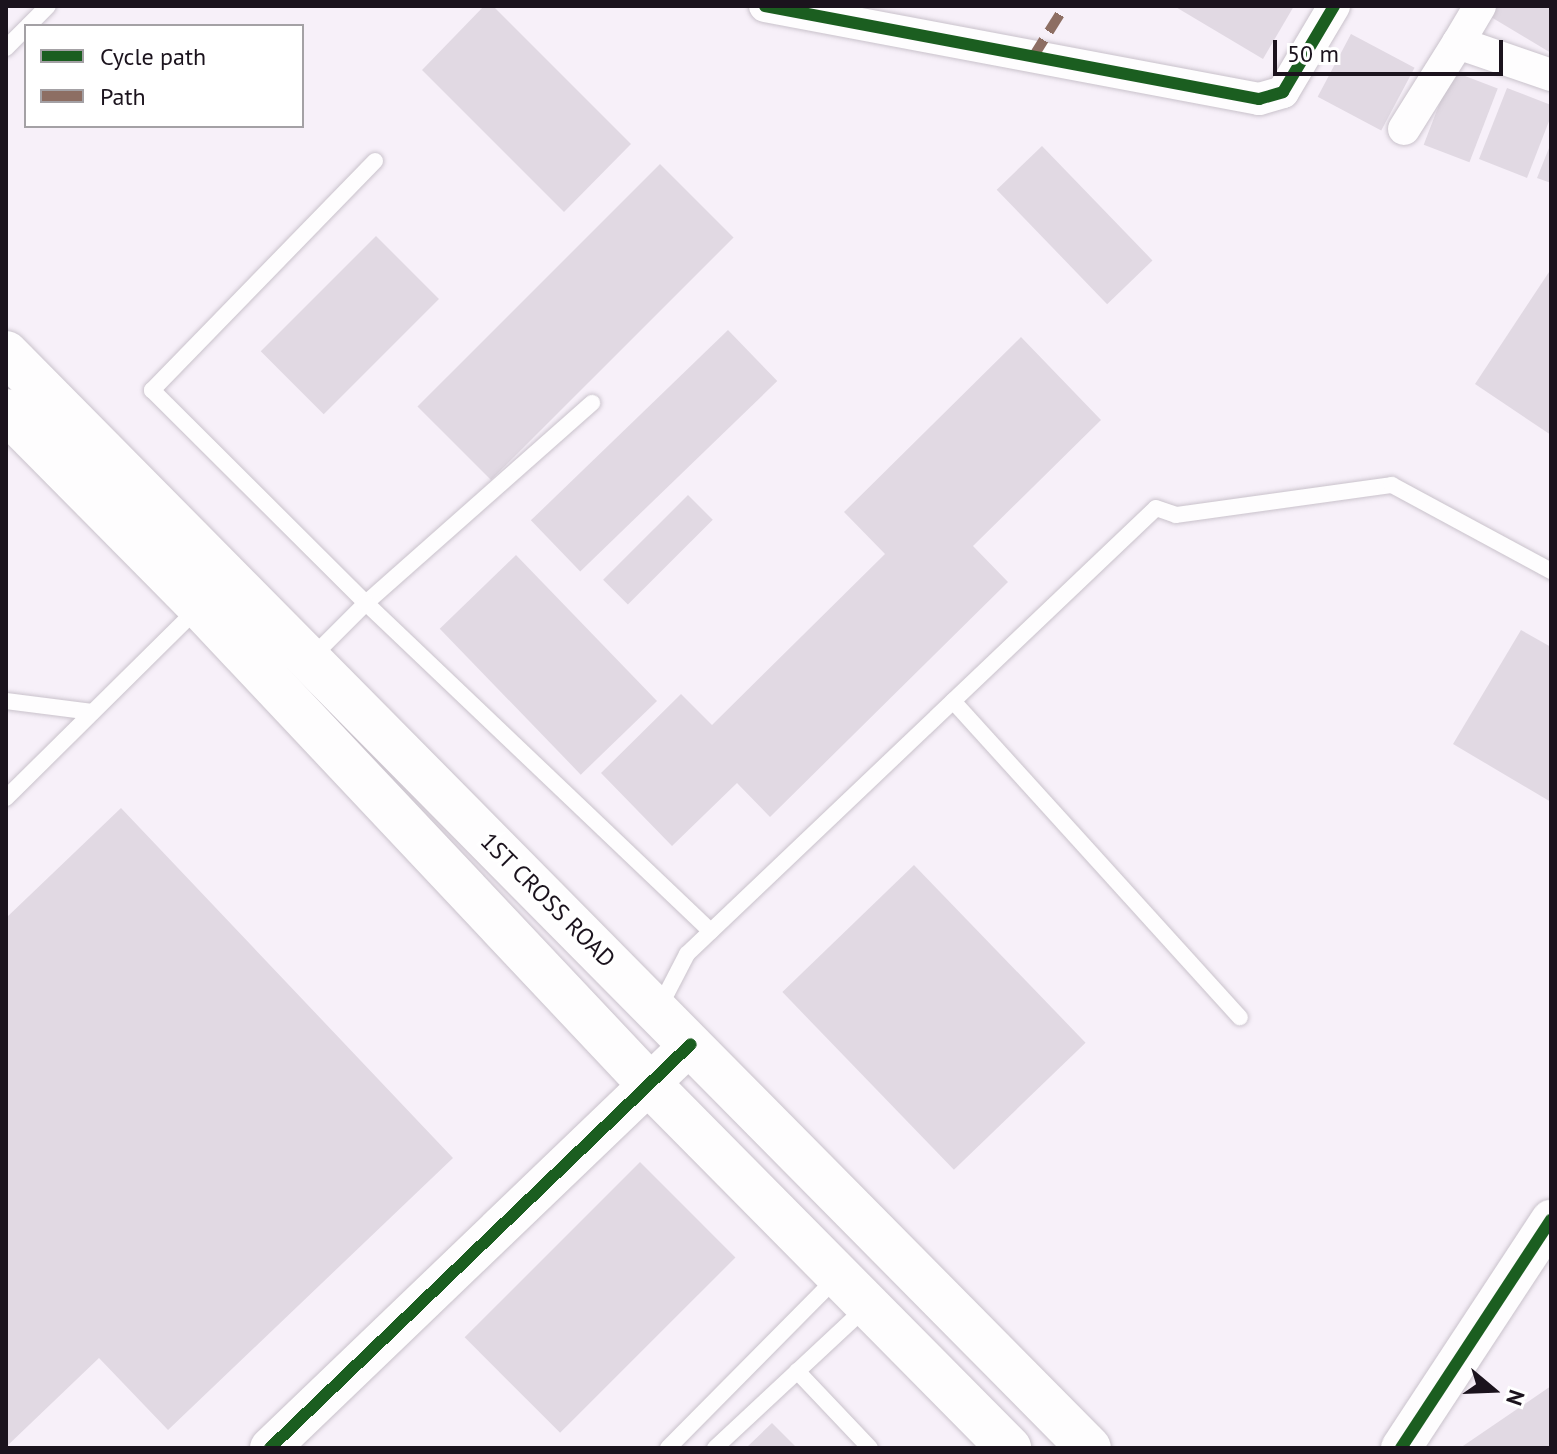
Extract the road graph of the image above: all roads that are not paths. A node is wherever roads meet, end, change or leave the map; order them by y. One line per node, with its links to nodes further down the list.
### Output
1 (48, 6): 5 (lane)
2 (765, 6): 3 (street)
3 (1334, 6)
4 (1480, 6): 7 (street)
5 (30, 24)
6 (24, 30): 8 (lane)
7 (1458, 43): 9 (street); 10 (street)
8 (6, 48)
9 (1551, 75)
10 (1404, 129)
11 (375, 161): 17 (lane)
12 (6, 353): 16 (main road, 1ST CROSS ROAD)
13 (592, 403): 17 (lane)
14 (6, 411): 16 (main road, 1ST CROSS ROAD)
15 (1551, 571): 20 (lane)
16 (215, 593): 18 (main road, 1ST CROSS ROAD); 21 (lane); 27 (main road, 1ST CROSS ROAD)
17 (366, 603): 18 (lane); 23 (lane)
18 (310, 660): 24 (main road, 1ST CROSS ROAD)
19 (6, 701): 21 (lane)
20 (953, 701): 23 (lane); 25 (lane)
21 (92, 712): 22 (lane)
22 (6, 798)
23 (711, 931): 24 (lane)
24 (658, 1011): 26 (main road, 1ST CROSS ROAD)
25 (1240, 1017)
26 (691, 1044): 27 (street); 36 (main road, 1ST CROSS ROAD)
27 (650, 1085): 29 (main road, 1ST CROSS ROAD); 31 (street)
28 (1551, 1220): 37 (street)
29 (852, 1292): 30 (lane); 32 (lane); 35 (main road, 1ST CROSS ROAD)
30 (797, 1371): 33 (lane); 34 (lane)
31 (270, 1448)
32 (668, 1448)
33 (715, 1448)
34 (870, 1448)
35 (1009, 1448)
36 (1089, 1448)
37 (1401, 1448)

